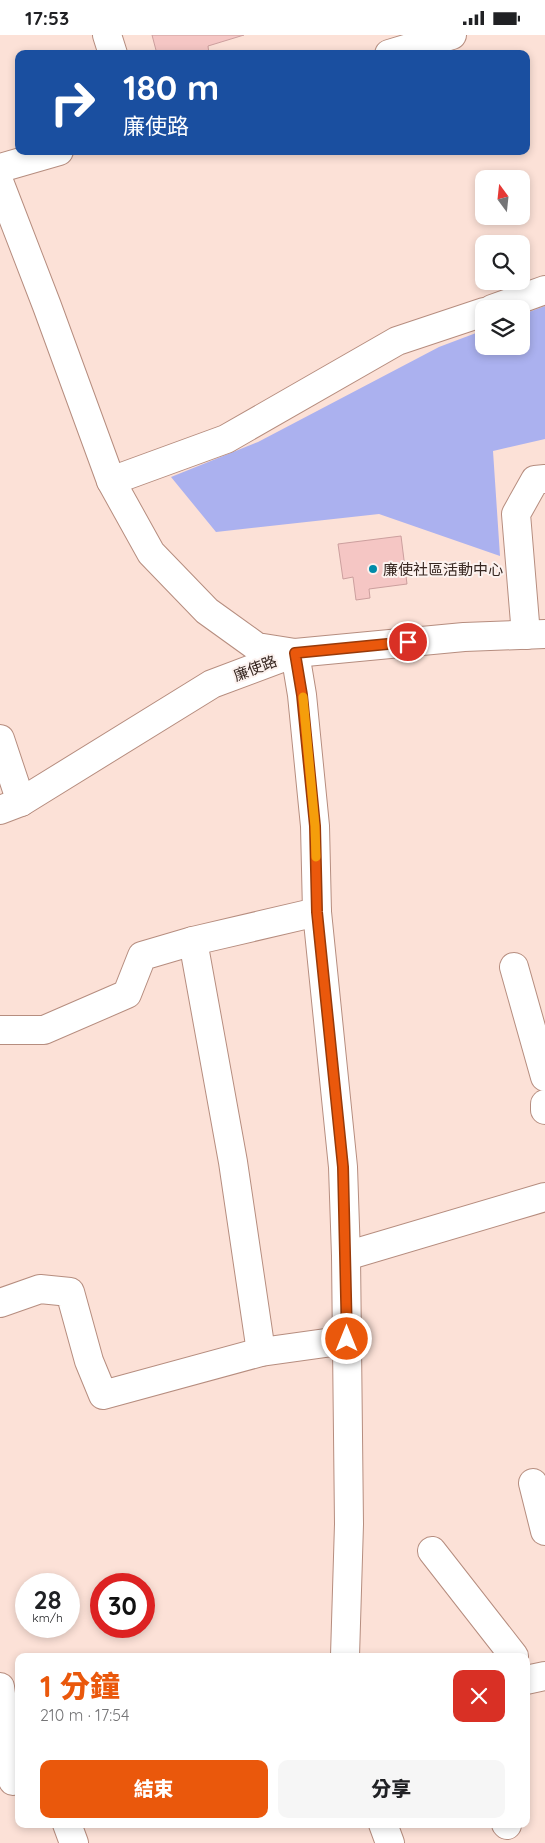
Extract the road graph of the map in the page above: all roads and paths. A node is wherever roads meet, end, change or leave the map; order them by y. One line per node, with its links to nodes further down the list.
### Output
1 (108, 35): 3 (street)
2 (452, 35): 4 (street)
3 (112, 50)
4 (402, 50)
5 (45, 155): 6 (street)
6 (0, 168)
7 (0, 184): 12 (street)
8 (545, 290): 9 (street)
9 (517, 300)
10 (475, 314): 12 (street)
11 (545, 479): 13 (street)
12 (111, 481): 14 (street)
13 (535, 635): 14 (street, 廉使路)
14 (295, 653): 16 (street, 廉使路); 17 (street)
15 (0, 739): 16 (street)
16 (10, 806)
17 (317, 912): 18 (street); 25 (street)
18 (193, 941): 20 (street); 28 (street)
19 (514, 967): 21 (street)
20 (0, 1030)
21 (545, 1077)
22 (545, 1104): 23 (street)
23 (545, 1110)
24 (544, 1204): 25 (street)
25 (346, 1256): 27 (street)
26 (0, 1303): 28 (street)
27 (347, 1339): 28 (street); 32 (street)
28 (261, 1352)
29 (533, 1483): 30 (street)
30 (545, 1531)
31 (432, 1551): 33 (street)
32 (345, 1653)
33 (512, 1653)
34 (0, 1687): 35 (street)
35 (11, 1781)
36 (68, 1828): 38 (street)
37 (384, 1828): 39 (street)
38 (74, 1843)
39 (390, 1843)

